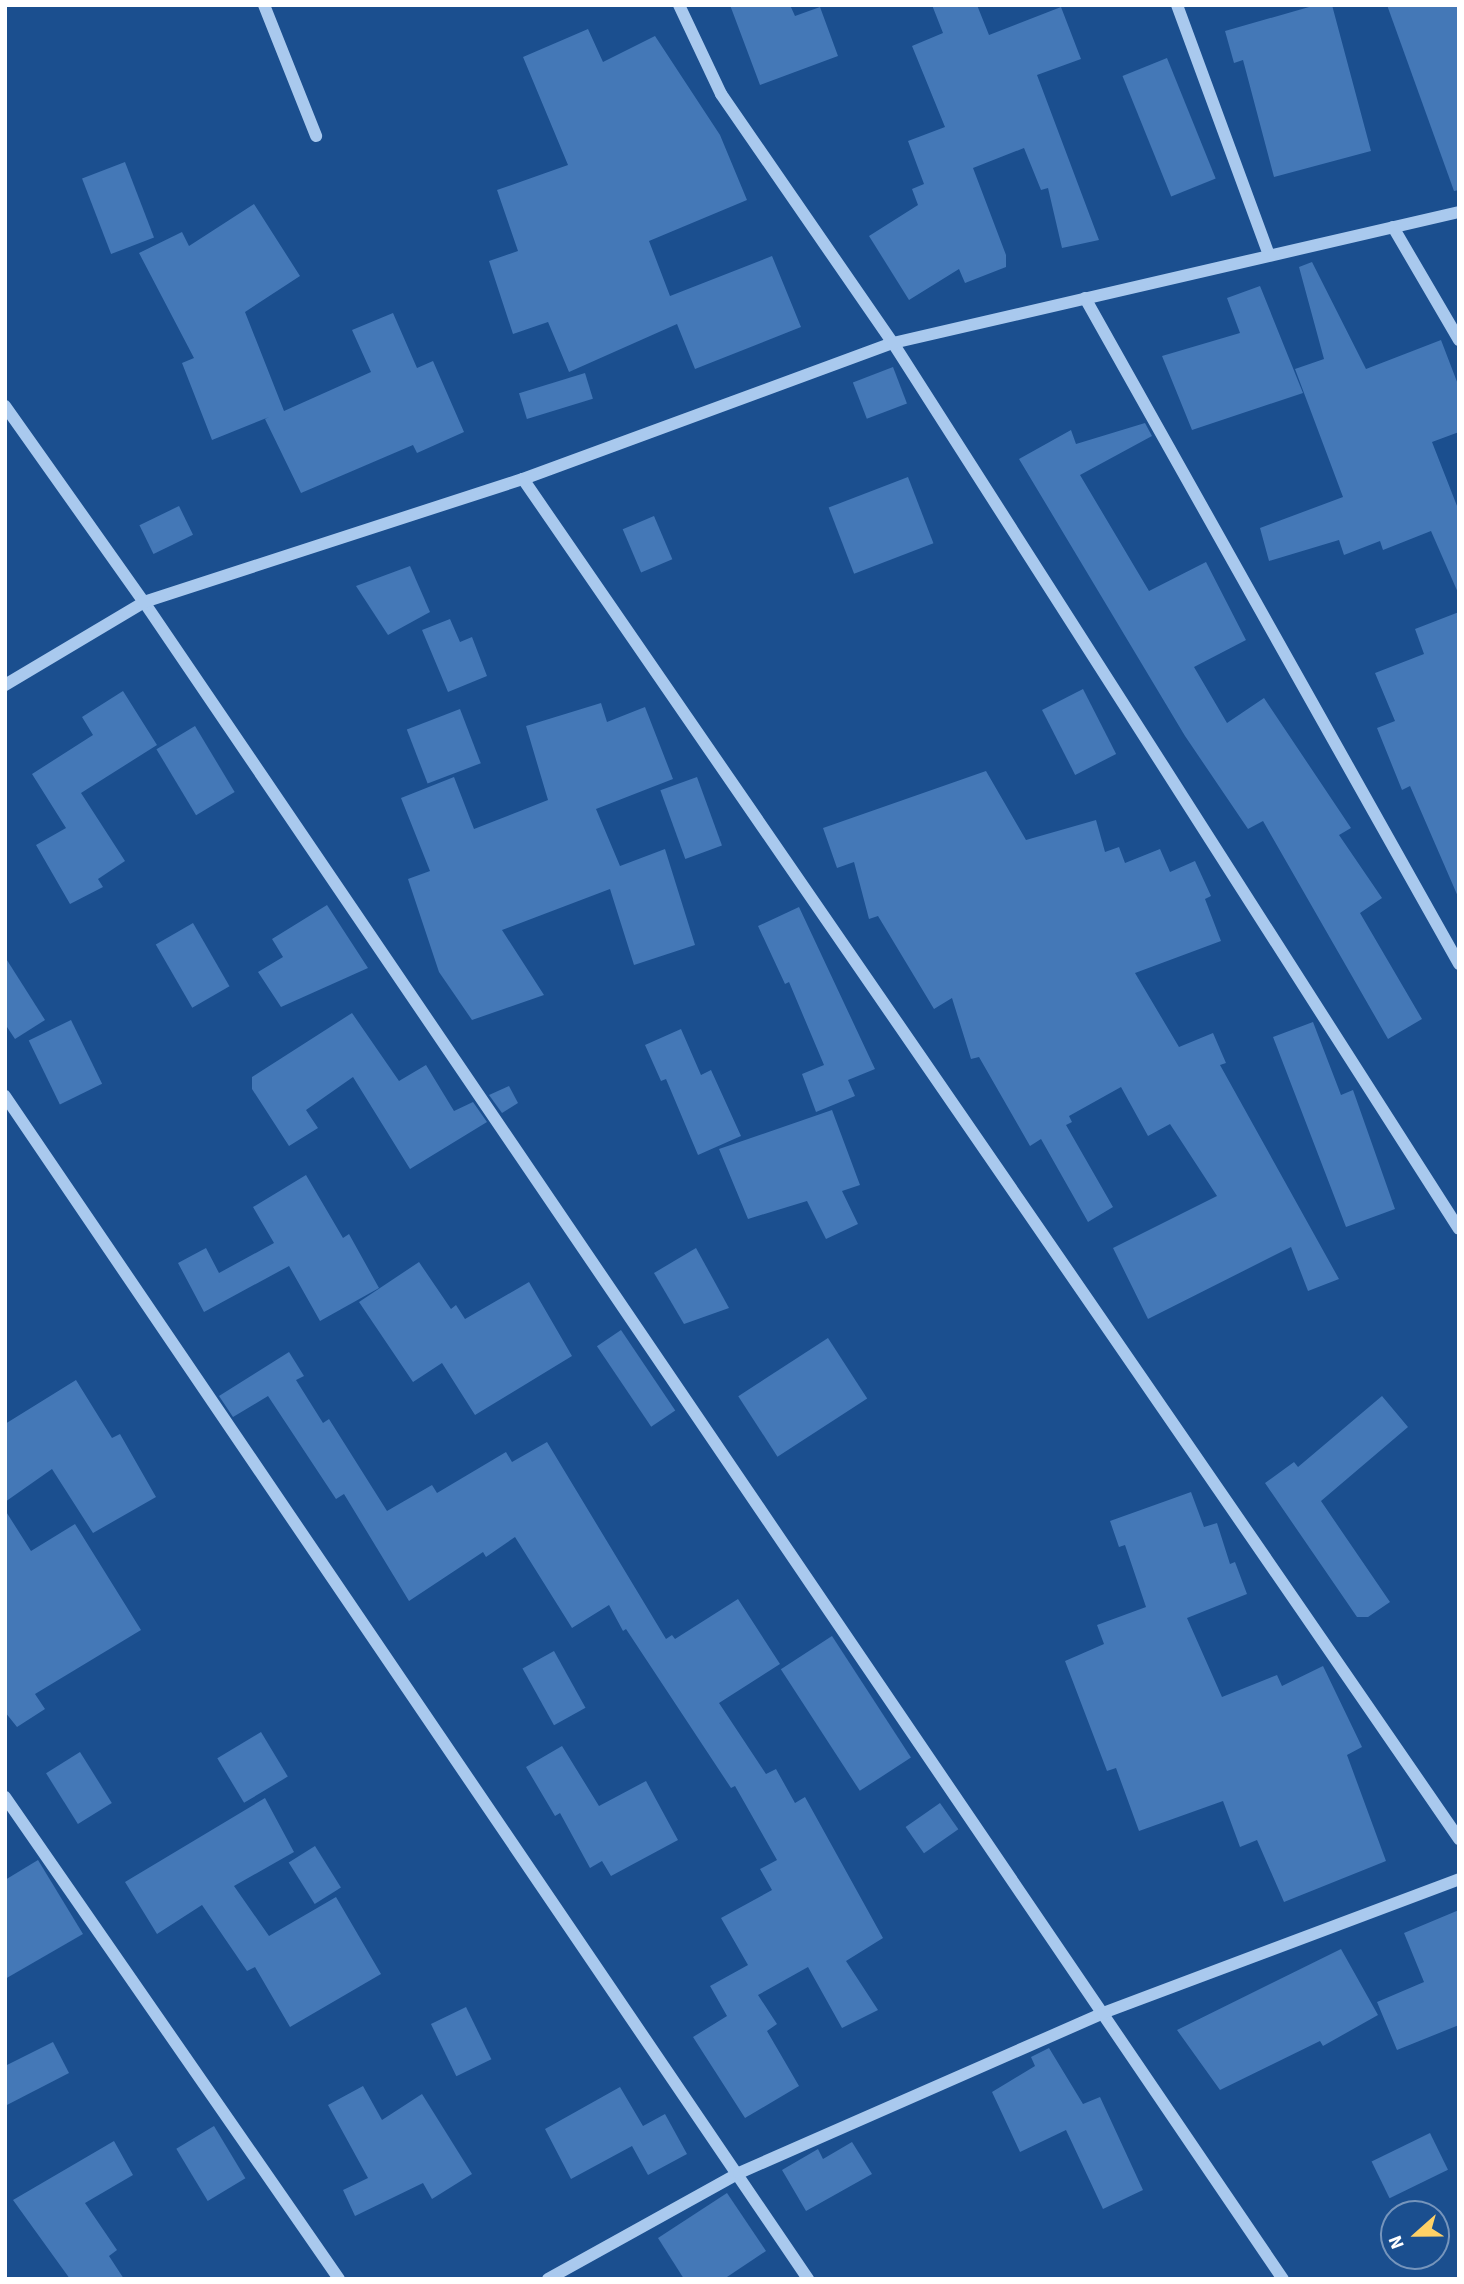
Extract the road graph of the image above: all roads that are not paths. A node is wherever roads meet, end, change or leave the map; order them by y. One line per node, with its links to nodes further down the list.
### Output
1 (264, 5): 4 (street)
2 (679, 5): 10 (street)
3 (1177, 5): 7 (street)
4 (316, 136)
5 (1459, 212): 6 (street)
6 (1393, 227): 7 (street); 9 (street)
7 (1269, 255): 8 (street)
8 (1084, 298): 10 (street); 15 (street)
9 (1459, 340)
10 (893, 343): 12 (street); 17 (street)
11 (5, 406): 13 (street)
12 (523, 480): 13 (street); 19 (street)
13 (144, 602): 14 (street); 21 (street)
14 (5, 685)
15 (1459, 964)
16 (5, 1096): 22 (street)
17 (1459, 1229)
18 (5, 1797): 23 (street)
19 (1459, 1839)
20 (1459, 1880): 21 (street)
21 (1103, 2013): 22 (street); 26 (street)
22 (739, 2173): 24 (street); 25 (street)
23 (340, 2279)
24 (548, 2279)
25 (808, 2279)
26 (1283, 2279)

